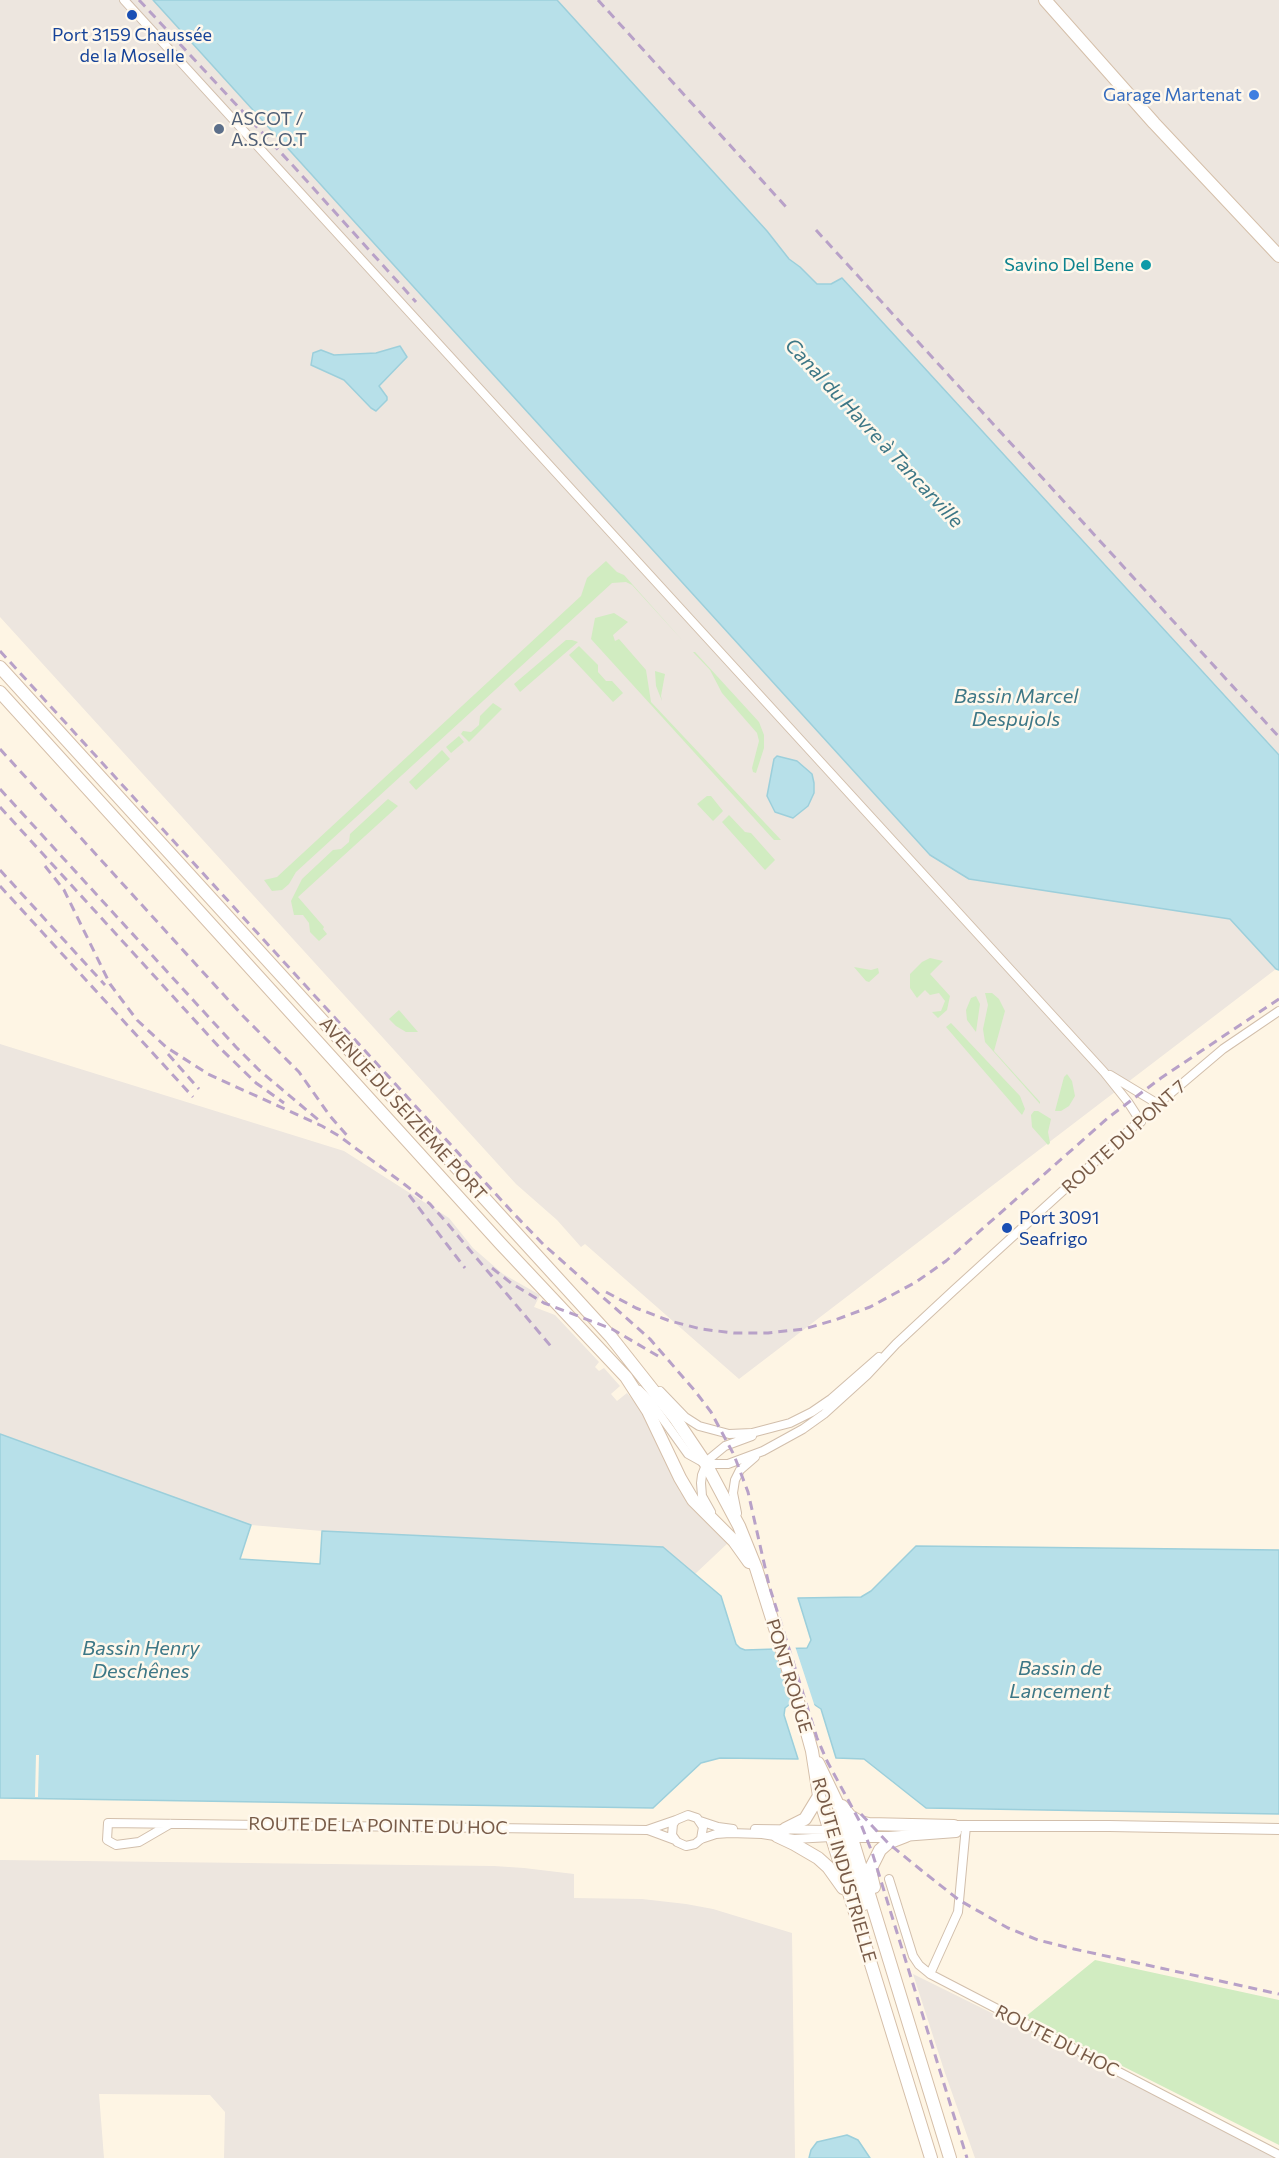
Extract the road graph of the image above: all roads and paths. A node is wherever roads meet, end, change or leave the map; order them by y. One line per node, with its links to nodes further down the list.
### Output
1 (124, 0): 7 (street)
2 (1045, 0): 3 (main road)
3 (1279, 256)
4 (0, 667): 10 (main road, AVENUE DU SEIZIÈME PORT)
5 (0, 692): 12 (main road, AVENUE DU SEIZIÈME PORT)
6 (1279, 1011): 8 (street, ROUTE DU PONT 7)
7 (1104, 1072): 8 (street); 9 (street)
8 (1158, 1104): 9 (street, ROUTE DU PONT 7)
9 (1141, 1122): 11 (street, ROUTE DU PONT 7)
10 (610, 1336): 13 (street); 15 (main road, AVENUE DU SEIZIÈME PORT)
11 (896, 1344): 13 (street); 14 (street)
12 (626, 1377): 15 (street); 16 (main road, AVENUE DU SEIZIÈME PORT)
13 (769, 1430): 15 (street)
14 (763, 1451): 15 (street); 17 (street)
15 (706, 1464): 16 (street); 17 (main road, AVENUE DU SEIZIÈME PORT)
16 (720, 1526): 18 (main road, AVENUE DU SEIZIÈME PORT)
17 (752, 1556): 18 (main road, AVENUE DU SEIZIÈME PORT)
18 (760, 1582): 19 (main road, AVENUE DU SEIZIÈME PORT)
19 (766, 1602): 20 (main road, PONT ROUGE)
20 (812, 1751): 21 (main road, ROUTE INDUSTRIELLE)
21 (825, 1793): 25 (main road); 28 (main road); 29 (main road, ROUTE INDUSTRIELLE); 29 (main road, ROUTE INDUSTRIELLE)
22 (676, 1820): 23 (street); 27 (street, ROUTE DE LA POINTE DU HOC); 32 (street)
23 (700, 1821): 28 (street); 31 (street)
24 (170, 1824): 24 (street, ROUTE DE LA POINTE DU HOC); 27 (street, ROUTE DE LA POINTE DU HOC)
25 (962, 1828): 26 (street); 29 (street); 30 (street); 35 (street)
26 (1279, 1829)
27 (647, 1830): 32 (street, ROUTE DE LA POINTE DU HOC)
28 (781, 1832): 29 (street); 31 (street); 34 (main road)
29 (839, 1835): 30 (street); 34 (main road, ROUTE INDUSTRIELLE); 38 (main road, ROUTE INDUSTRIELLE)
30 (906, 1836): 39 (main road)
31 (701, 1839): 32 (street)
32 (675, 1840)
33 (889, 1879): 35 (street, ROUTE DU HOC)
34 (850, 1900): 37 (main road, ROUTE INDUSTRIELLE)
35 (930, 1974): 36 (street, ROUTE DU HOC)
36 (1279, 2156)
37 (931, 2158)
38 (950, 2158)
39 (955, 2158)

